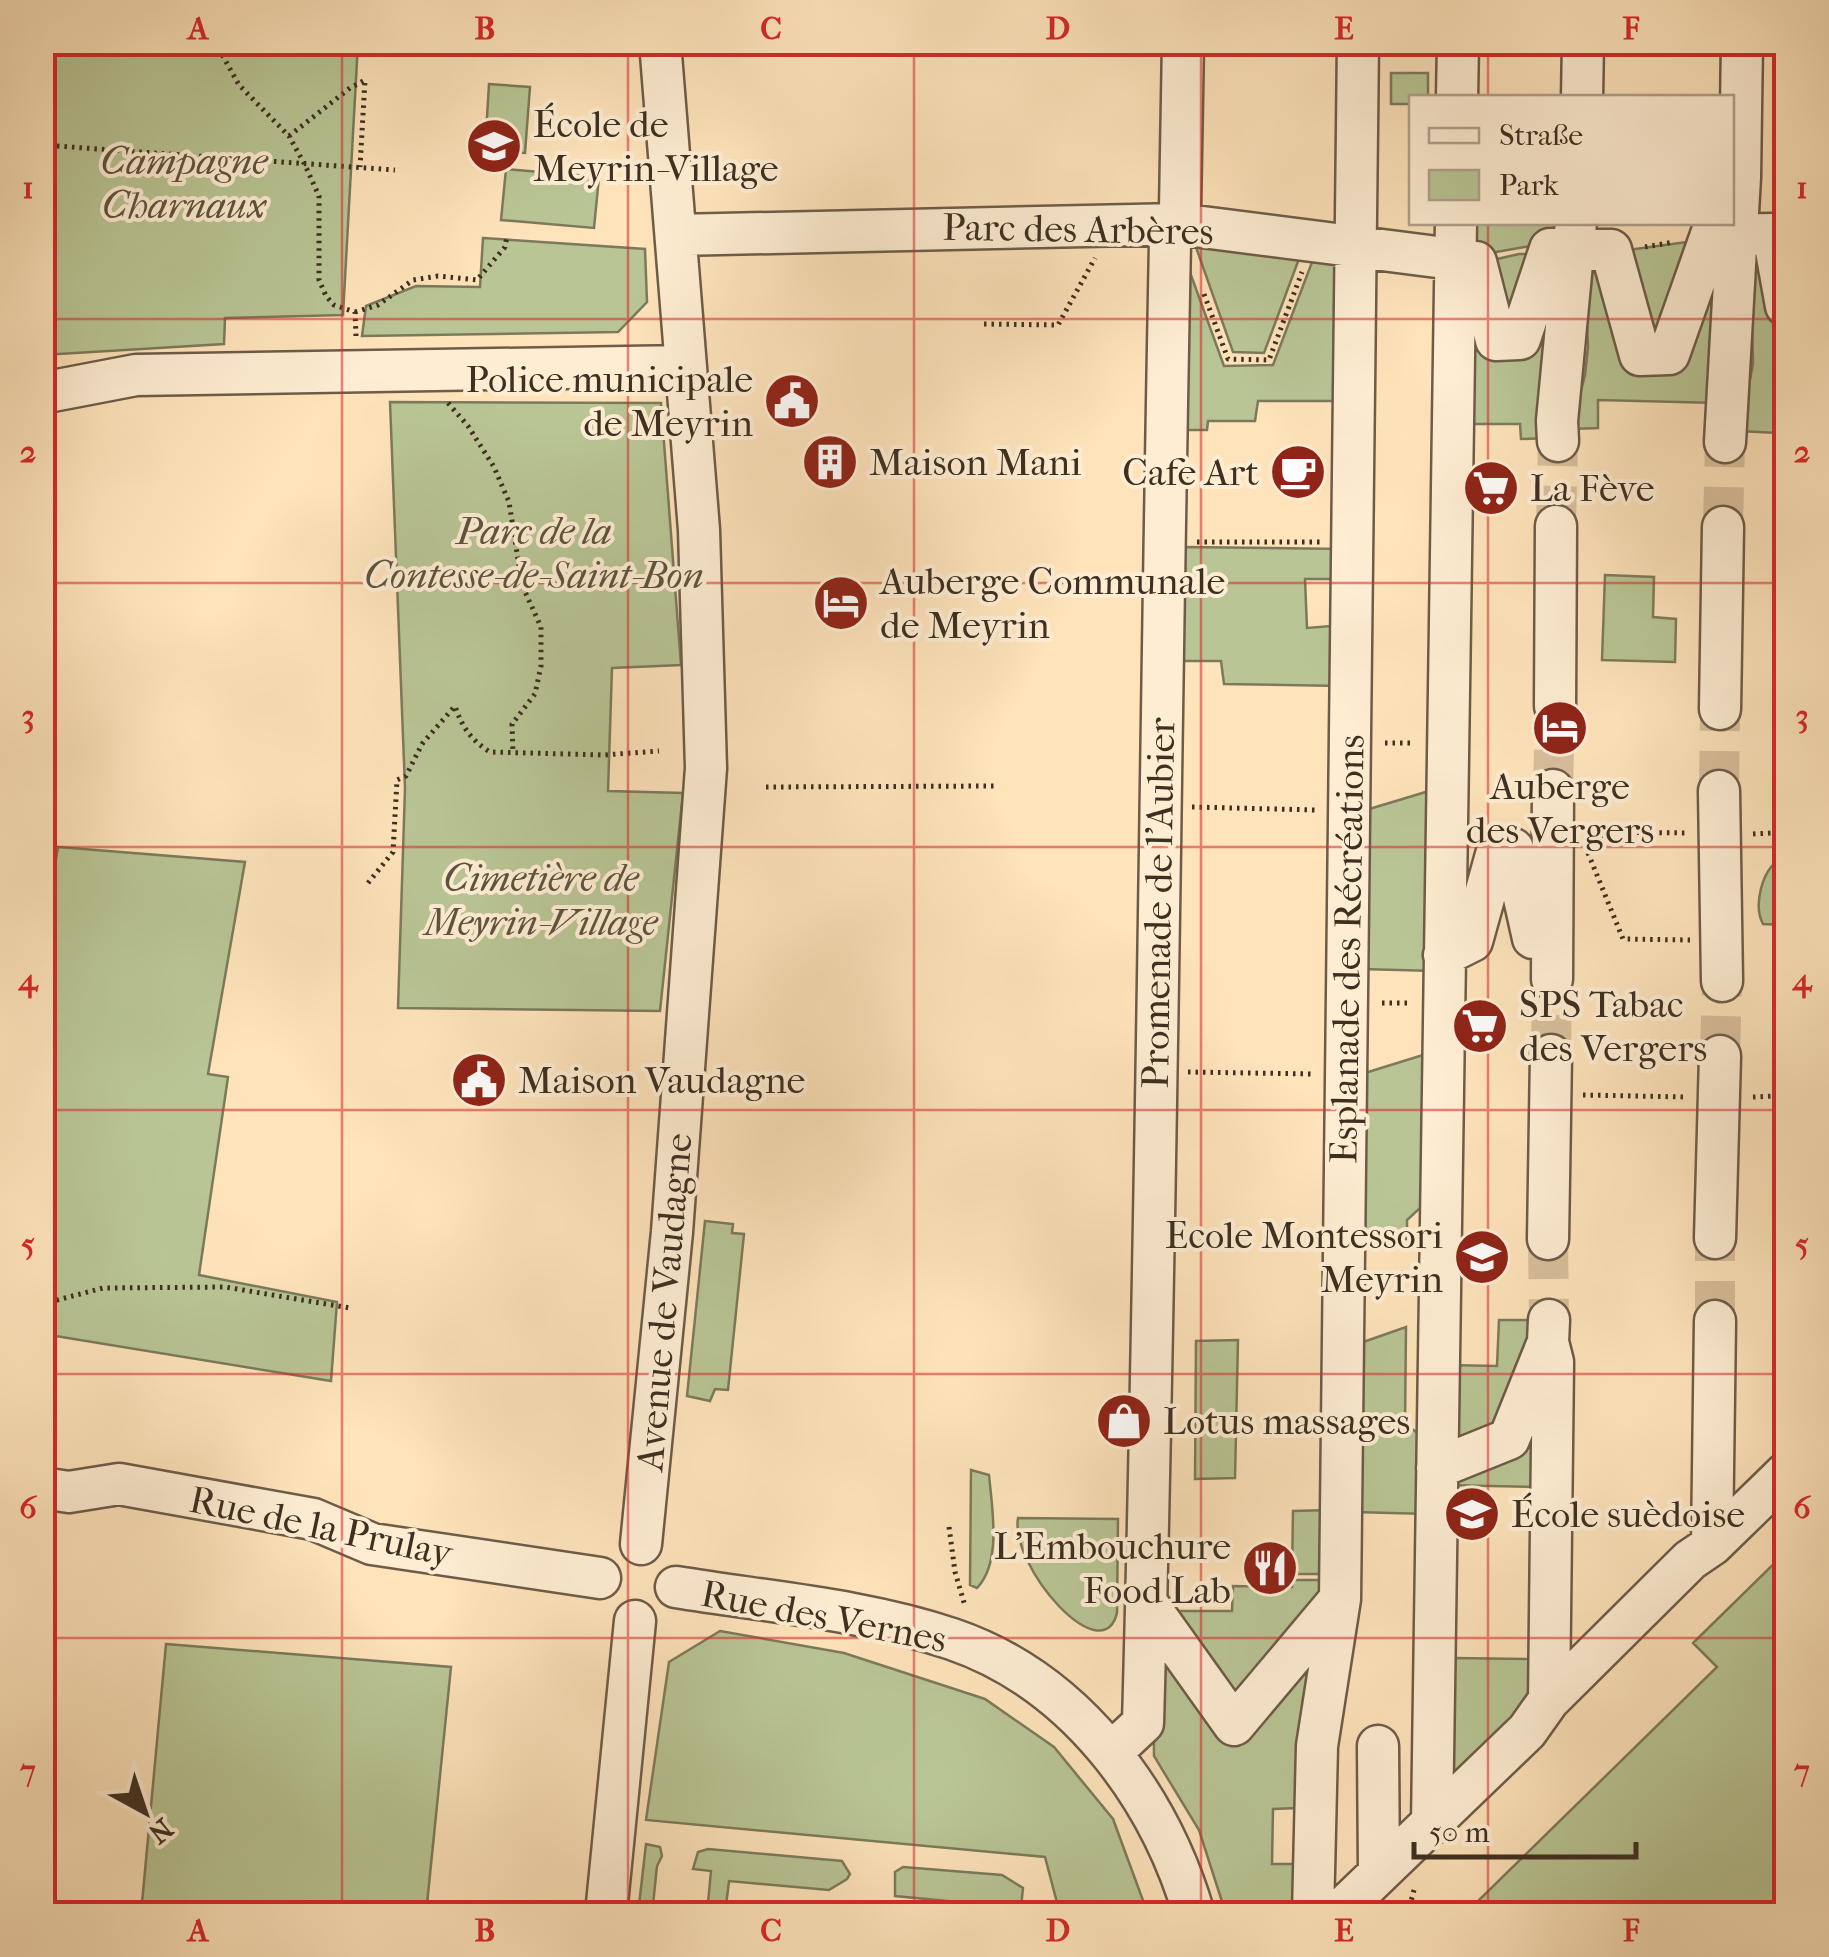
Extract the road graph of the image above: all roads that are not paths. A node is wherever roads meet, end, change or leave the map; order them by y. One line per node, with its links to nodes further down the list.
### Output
1 (660, 42): 12 (street, Avenue de Vaudagne)
2 (1183, 42): 10 (street, Promenade de l'Aubier)
3 (1358, 42): 16 (street, Esplanade des Récréations)
4 (1458, 42): 7 (street)
5 (1583, 42): 8 (street)
6 (1742, 42): 9 (street)
7 (1457, 95)
8 (1582, 95)
9 (1734, 198)
10 (1179, 224): 12 (street, Parc des Arbères); 16 (street, Parc des Arbères); 45 (street, Promenade de l'Aubier)
11 (1726, 225): 13 (street)
12 (677, 235): 18 (street, Avenue de Vaudagne)
13 (1723, 235): 14 (street); 17 (street); 21 (street)
14 (1587, 240): 15 (street); 20 (street)
15 (1455, 241): 16 (street, Parc des Arbères); 29 (street)
16 (1355, 246): 44 (street, Esplanade des Récréations)
17 (1786, 306)
18 (685, 366): 19 (street); 40 (street, Avenue de Vaudagne)
19 (42, 393)
20 (1558, 440)
21 (1725, 442)
22 (1556, 526): 24 (street)
23 (1723, 527): 25 (street)
24 (1555, 706)
25 (1720, 709)
26 (1553, 790): 28 (street)
27 (1720, 791): 31 (street)
28 (1552, 938): 29 (street); 30 (street)
29 (1444, 954): 37 (street)
30 (1552, 979)
31 (1722, 981)
32 (1551, 1054): 35 (street)
33 (1720, 1056): 34 (street)
34 (1716, 1238)
35 (1548, 1239)
36 (1714, 1321): 41 (street)
37 (1437, 1468): 47 (street); 50 (street)
38 (1786, 1473): 41 (street)
39 (42, 1488): 42 (street, Rue de la Prulay)
40 (641, 1544): 42 (street); 43 (street)
41 (1712, 1545): 47 (street)
42 (600, 1578): 46 (street)
43 (676, 1587): 46 (street); 49 (street, Rue des Vernes)
44 (1340, 1598): 45 (street); 54 (street, Esplanade des Récréations)
45 (1146, 1604): 49 (street, Promenade de l'Aubier)
46 (635, 1621): 52 (street)
47 (1549, 1700): 50 (street)
48 (1378, 1746): 51 (street)
49 (1112, 1752): 53 (street, Rue des Vernes)
50 (1432, 1824): 51 (street)
51 (1379, 1873): 55 (street)
52 (606, 1914)
53 (1194, 1914)
54 (1314, 1914)
55 (1337, 1914)

